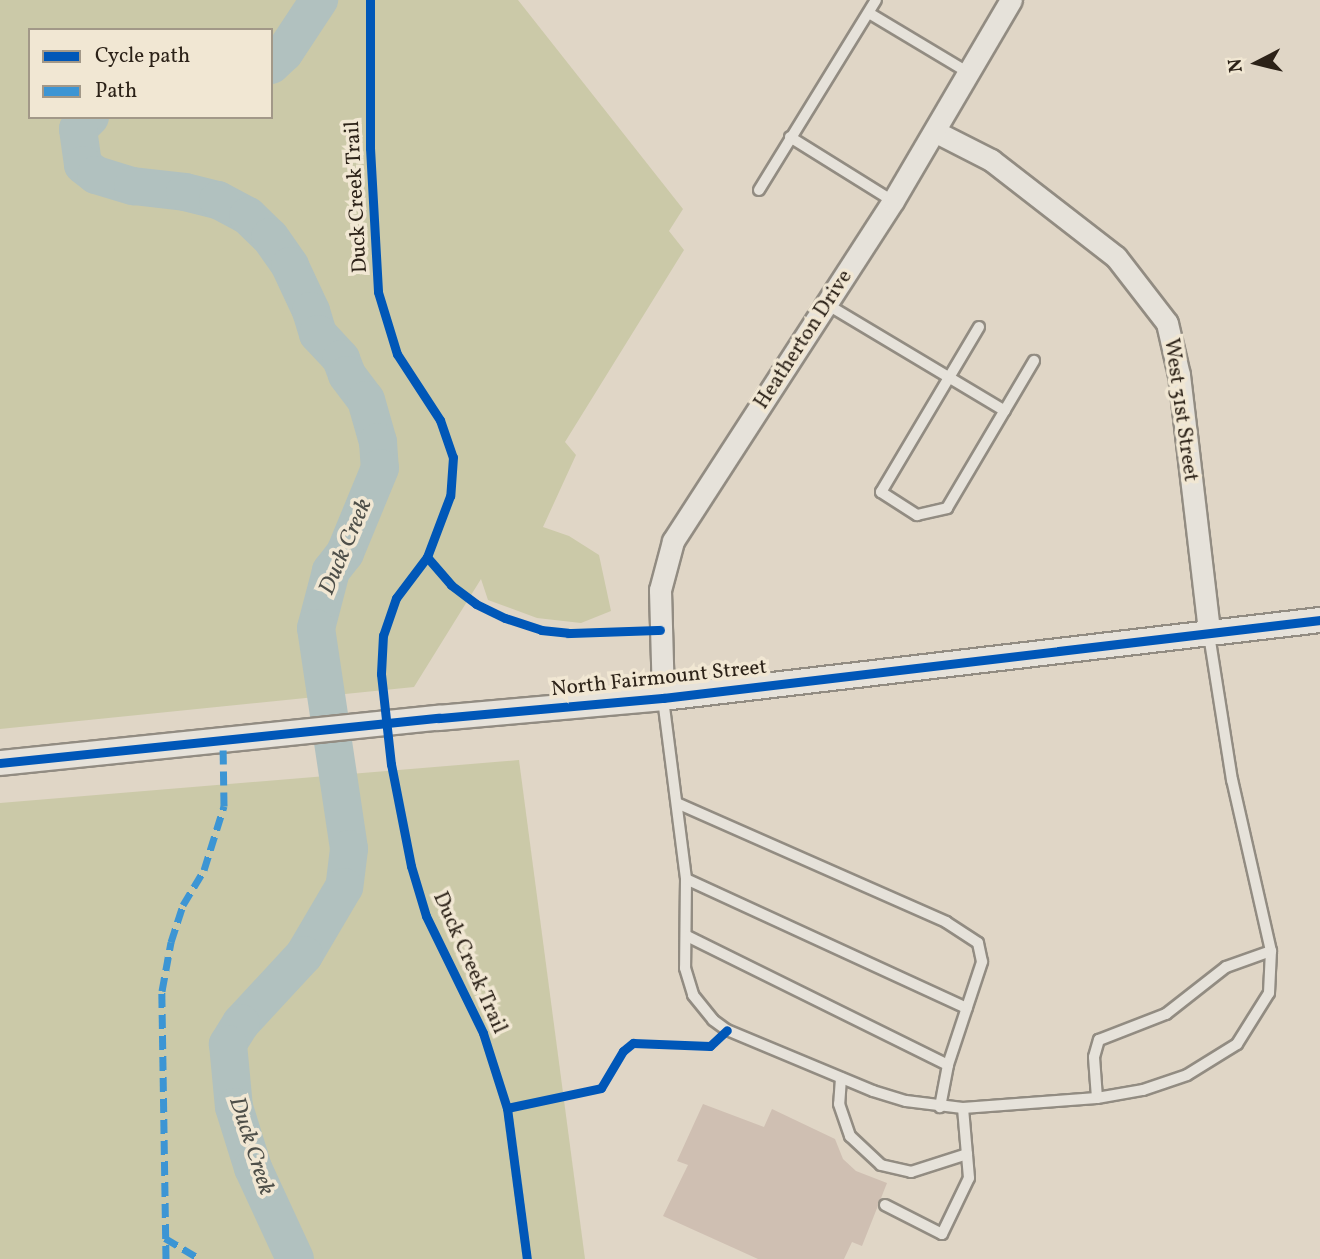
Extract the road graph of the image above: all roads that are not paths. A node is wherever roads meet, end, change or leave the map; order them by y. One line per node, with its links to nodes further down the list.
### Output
1 (876, 0): 3 (lane)
2 (1011, 0): 4 (street, Heatherton Drive)
3 (869, 13): 4 (lane); 6 (lane)
4 (969, 73): 5 (street, Heatherton Drive)
5 (936, 132): 8 (street, Heatherton Drive); 15 (street, West 31st Street)
6 (790, 137): 7 (lane); 8 (lane)
7 (760, 190)
8 (893, 201): 9 (street, Heatherton Drive)
9 (828, 304): 12 (lane); 16 (street, Heatherton Drive)
10 (979, 327): 12 (lane)
11 (1034, 361): 13 (lane)
12 (949, 376): 13 (lane); 13 (lane)
13 (1005, 411)
14 (1320, 620): 15 (street, North Fairmount Street)
15 (1209, 631): 16 (street, North Fairmount Street); 21 (lane)
16 (663, 698): 17 (street, North Fairmount Street); 18 (lane)
17 (0, 763)
18 (678, 804): 19 (lane); 22 (lane)
19 (686, 879): 20 (lane); 22 (lane)
20 (687, 936): 23 (lane); 24 (lane)
21 (1271, 951): 25 (lane); 25 (lane)
22 (967, 1008): 23 (lane)
23 (947, 1065): 26 (lane)
24 (841, 1078): 26 (lane); 28 (lane)
25 (1097, 1098): 27 (lane)
26 (940, 1107): 27 (lane)
27 (963, 1108): 28 (lane)
28 (967, 1154): 29 (lane)
29 (885, 1205)

